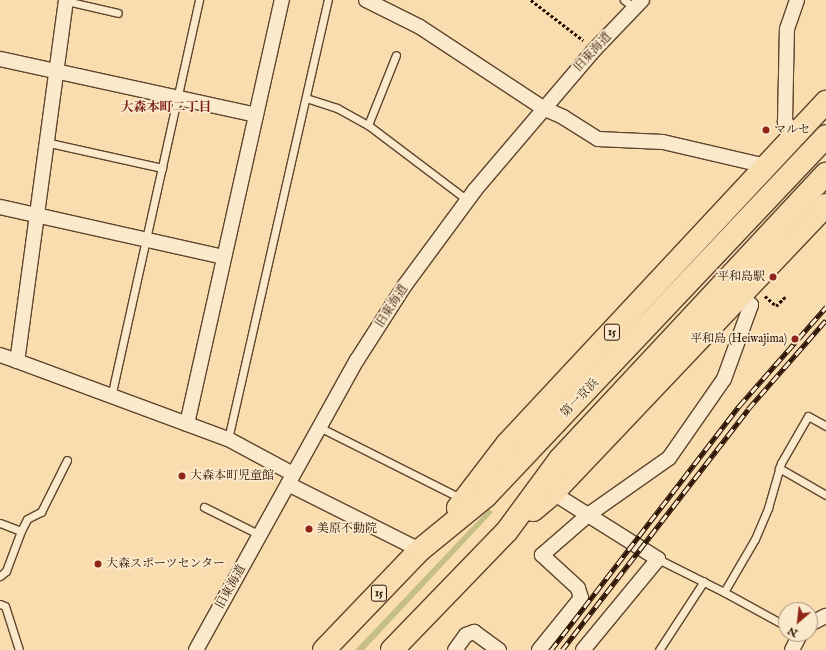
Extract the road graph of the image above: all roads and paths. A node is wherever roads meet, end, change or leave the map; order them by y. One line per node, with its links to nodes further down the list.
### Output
1 (66, 0): 9 (lane); 13 (street)
2 (199, 0): 14 (lane)
3 (282, 0): 18 (street)
4 (328, 0): 15 (lane)
5 (366, 0): 17 (street)
6 (531, 0): 10 (path)
7 (797, 0): 19 (street)
8 (634, 3): 10 (street, 旧東海道)
9 (118, 13)
10 (594, 49): 17 (street, 旧東海道)
11 (396, 55): 20 (lane)
12 (0, 59): 13 (street)
13 (55, 71): 14 (street); 22 (street)
14 (177, 98): 18 (street); 24 (lane)
15 (306, 98): 20 (lane); 41 (lane)
16 (826, 102): 19 (highway, 15)
17 (542, 108): 23 (street); 26 (street, 旧東海道)
18 (256, 115): 31 (street)
19 (811, 122): 23 (highway, 15)
20 (368, 125): 26 (lane)
21 (826, 136): 54 (highway, 第一京浜 / 15)
22 (45, 142): 24 (lane); 29 (street)
23 (766, 166): 47 (highway, 15)
24 (162, 168): 30 (lane)
25 (826, 174): 52 (highway)
26 (467, 200): 40 (street, 旧東海道)
27 (826, 205): 33 (highway)
28 (0, 207): 29 (street)
29 (35, 215): 30 (street); 36 (street)
30 (146, 240): 31 (street); 37 (lane)
31 (223, 257): 38 (street)
32 (763, 294): 34 (path)
33 (742, 296): 45 (highway); 49 (street)
34 (785, 297)
35 (0, 355): 36 (street)
36 (17, 361): 37 (street)
37 (111, 397): 38 (street)
38 (187, 424): 41 (street)
39 (826, 426): 43 (lane)
40 (319, 427): 44 (street, 旧東海道); 47 (lane)
41 (228, 438): 44 (street)
42 (67, 460): 51 (lane)
43 (779, 468): 46 (lane); 58 (lane)
44 (291, 479): 53 (street, 旧東海道); 54 (street)
45 (553, 493): 49 (street); 52 (highway)
46 (826, 495)
47 (464, 500): 54 (highway, 15)
48 (204, 507): 53 (lane)
49 (588, 515): 55 (street); 67 (street)
50 (0, 523): 51 (lane)
51 (22, 531): 56 (lane)
52 (507, 531): 64 (highway)
53 (260, 535): 62 (street, 旧東海道)
54 (427, 543): 63 (highway, 第一京浜 / 15)
55 (658, 559): 57 (lane); 68 (street)
56 (0, 576)
57 (704, 581): 58 (lane); 69 (lane)
58 (724, 592): 60 (lane)
59 (0, 604): 61 (lane)
60 (778, 622)
61 (19, 650)
62 (196, 650)
63 (324, 650)
64 (392, 650)
65 (455, 650): 66 (street)
66 (499, 650)
67 (539, 650)
68 (583, 650)
69 (659, 650)

